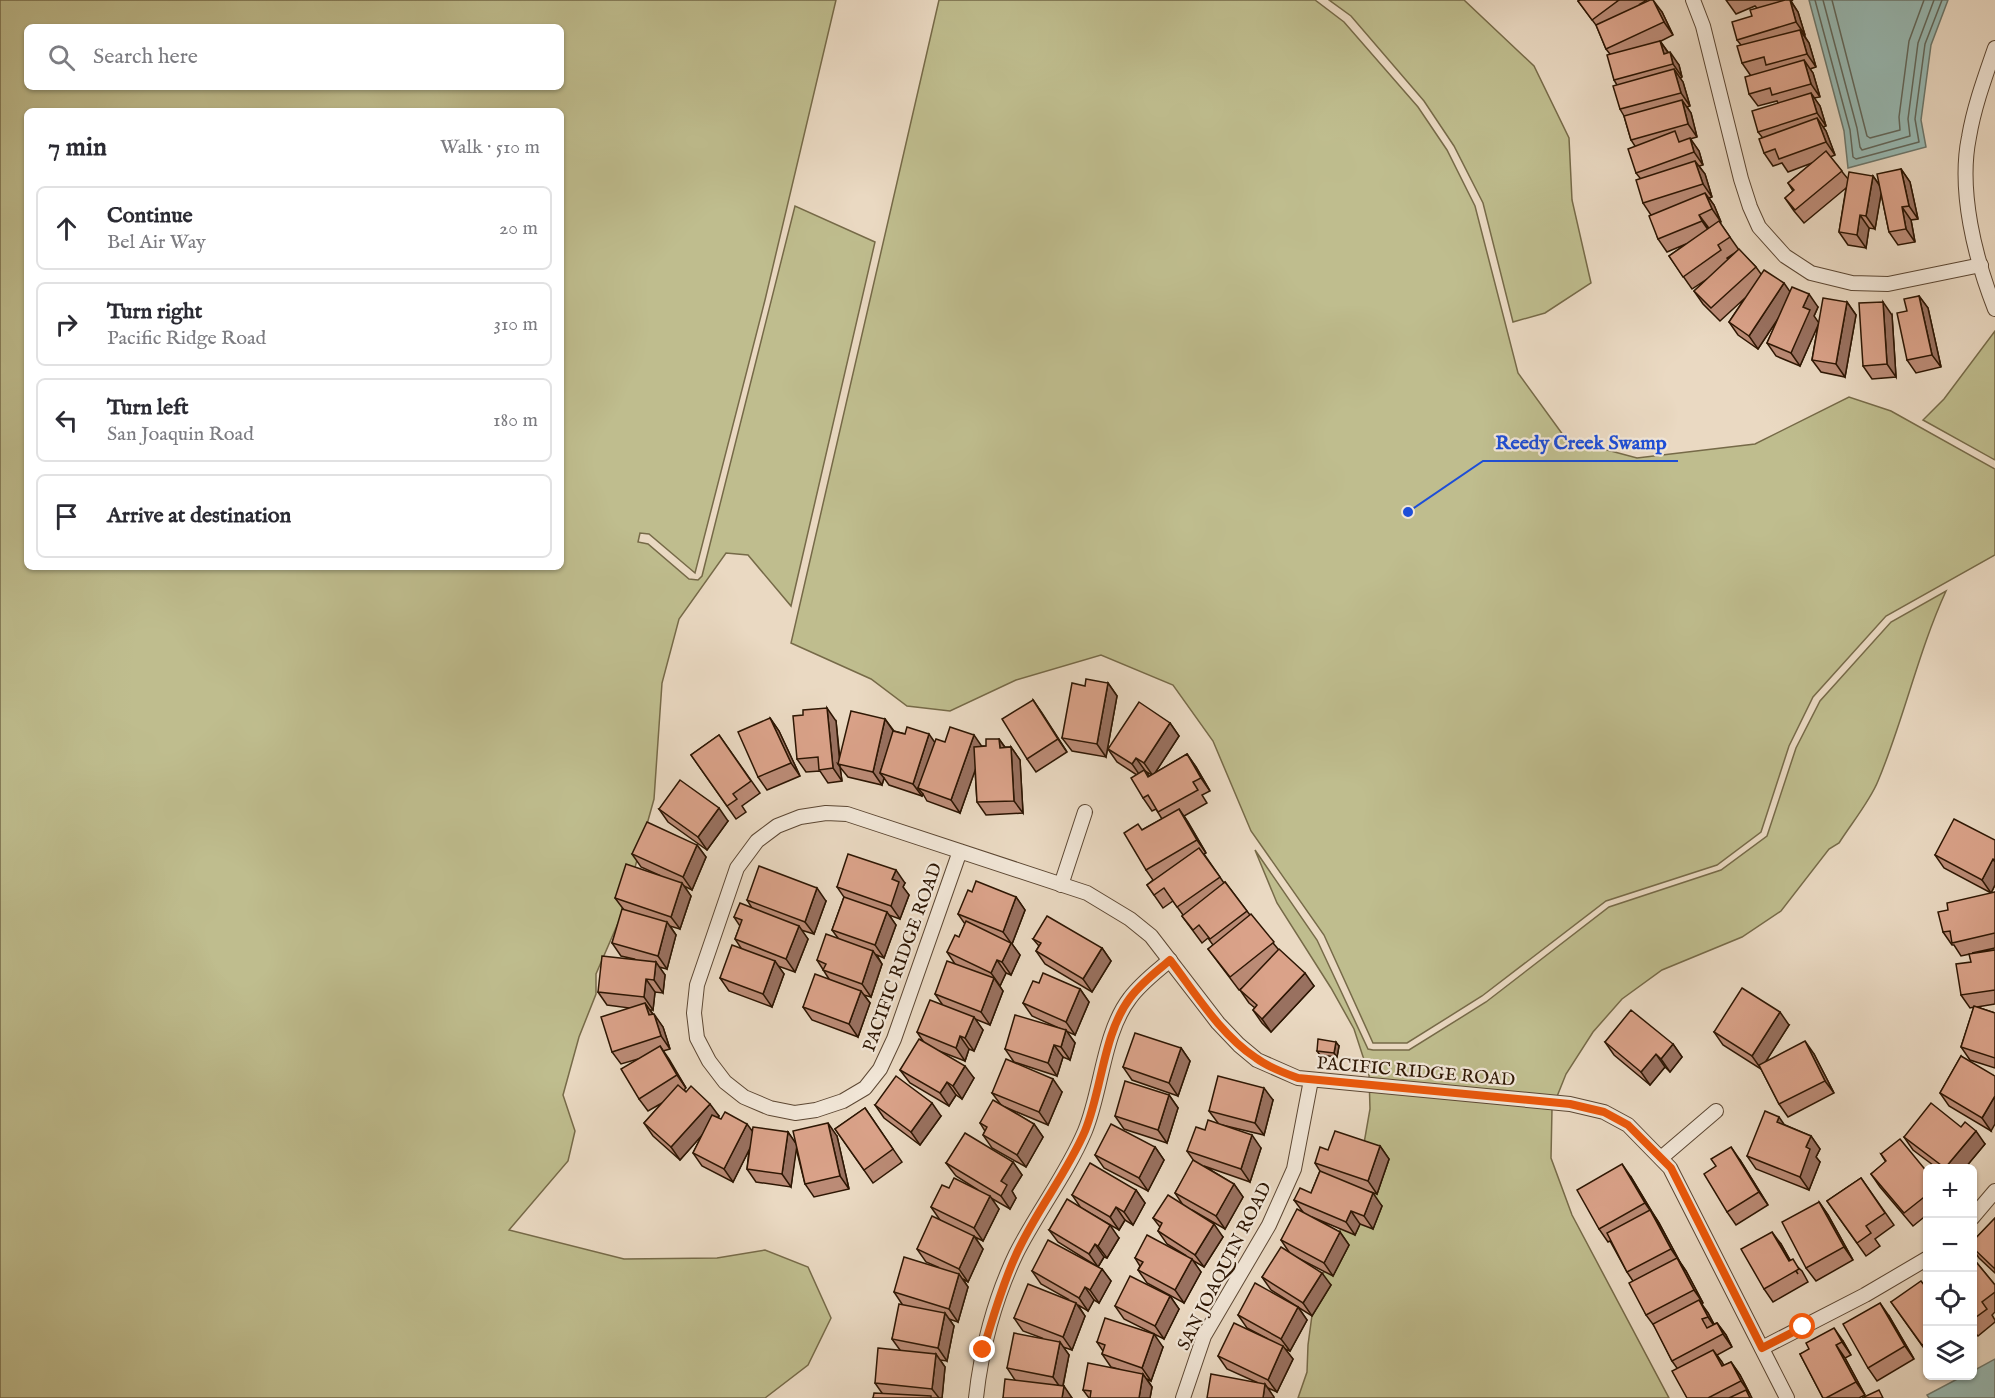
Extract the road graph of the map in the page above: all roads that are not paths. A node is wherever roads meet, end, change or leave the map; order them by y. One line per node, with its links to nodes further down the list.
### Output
1 (1693, 0): 3 (street)
2 (1995, 48): 3 (street)
3 (1981, 265): 4 (street)
4 (1995, 309)
5 (1085, 813): 7 (street)
6 (960, 851): 6 (street, PACIFIC RIDGE ROAD); 7 (street, PACIFIC RIDGE ROAD)
7 (1061, 885): 8 (street, PACIFIC RIDGE ROAD)
8 (1170, 960): 9 (street, PACIFIC RIDGE ROAD); 16 (street)
9 (1311, 1080): 11 (street, PACIFIC RIDGE ROAD); 17 (street, SAN JOAQUIN ROAD)
10 (1716, 1111): 11 (street)
11 (1661, 1158): 15 (street, PACIFIC RIDGE ROAD)
12 (1995, 1191): 13 (street)
13 (1977, 1212)
14 (1923, 1261): 15 (street)
15 (1762, 1348): 18 (street, PACIFIC RIDGE ROAD)
16 (976, 1398)
17 (1182, 1398)
18 (1787, 1398)

